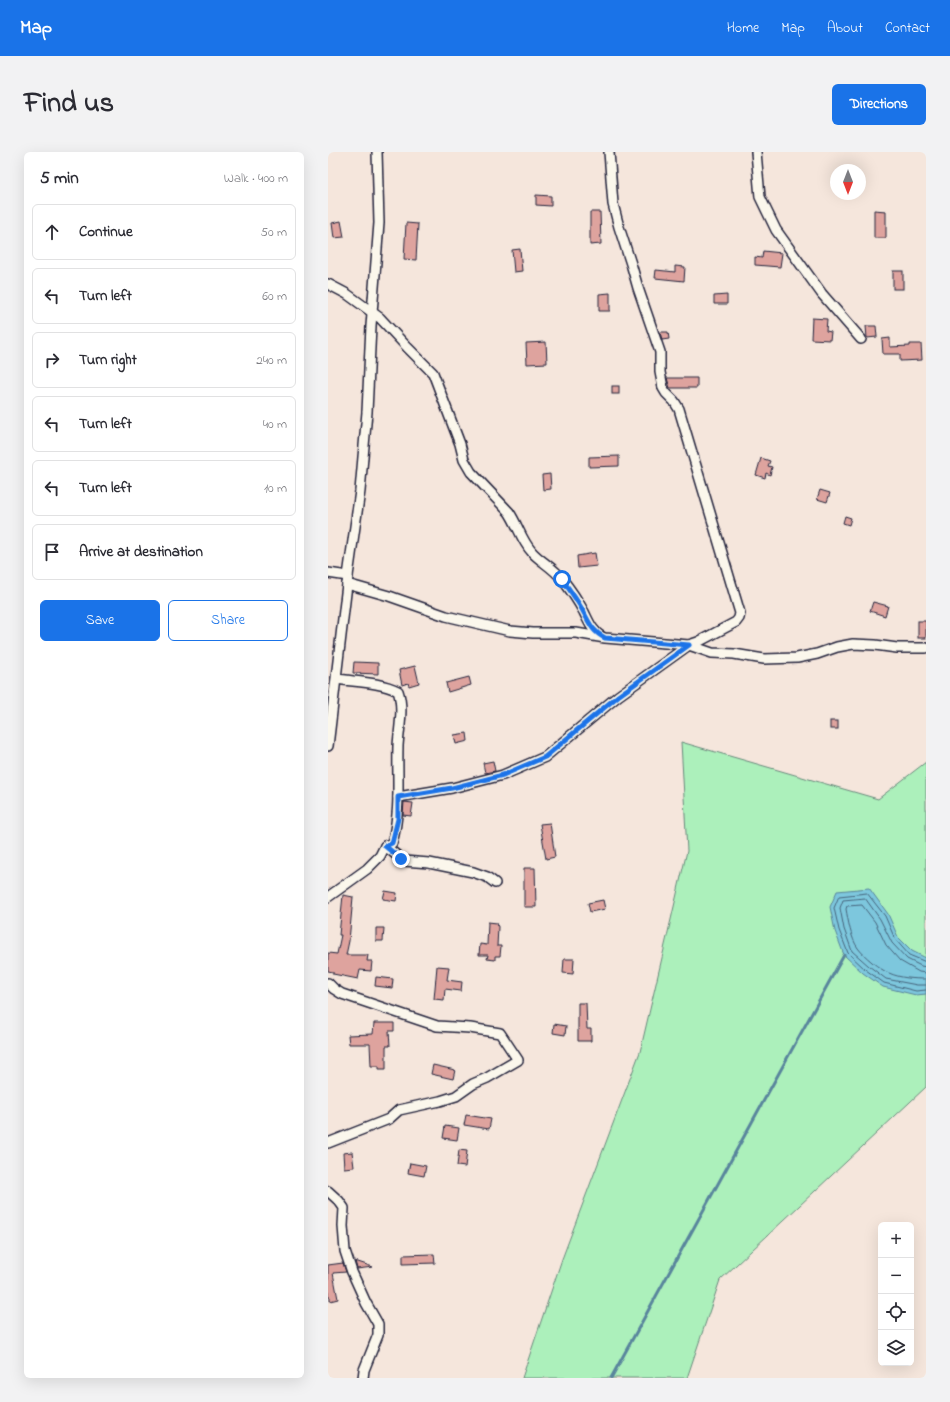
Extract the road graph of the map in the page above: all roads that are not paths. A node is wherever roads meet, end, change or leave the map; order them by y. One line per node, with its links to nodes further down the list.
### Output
1 (377, 152): 5 (street)
2 (609, 152): 10 (street)
3 (756, 152): 6 (street)
4 (328, 284): 5 (street)
5 (373, 312): 8 (street); 9 (street)
6 (861, 339)
7 (328, 573): 8 (street)
8 (347, 580): 9 (street); 12 (street)
9 (605, 638): 10 (street)
10 (689, 645): 11 (street); 14 (street)
11 (926, 648)
12 (337, 679): 13 (street); 14 (street)
13 (328, 746)
14 (398, 797): 15 (street)
15 (385, 846): 16 (street); 17 (street)
16 (495, 882)
17 (328, 897)
18 (328, 983): 19 (street)
19 (328, 1143)
20 (328, 1191): 21 (street)
21 (363, 1378)

